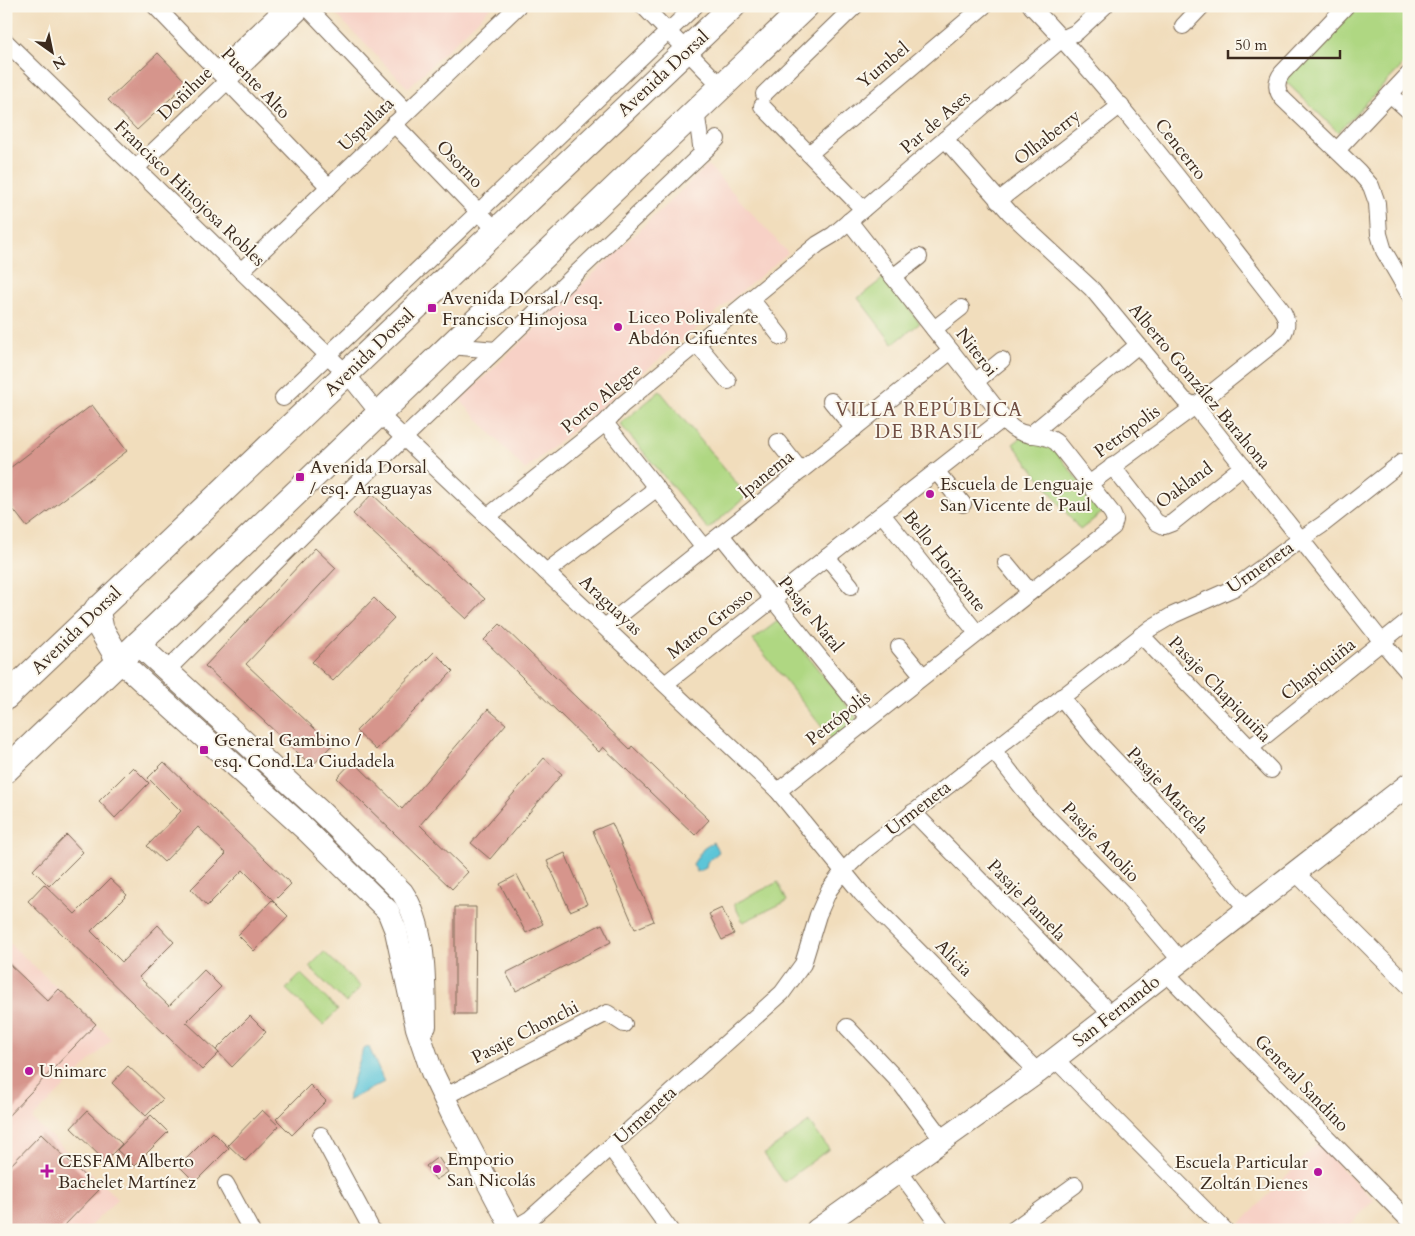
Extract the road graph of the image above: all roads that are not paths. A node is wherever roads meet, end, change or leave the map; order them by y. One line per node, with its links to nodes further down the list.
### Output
1 (155, 6): 21 (street, Puente Alto)
2 (285, 6): 21 (street, Doñihue)
3 (306, 6): 21 (street, Doñihue); 27 (street)
4 (518, 6): 27 (street, Uspallata)
5 (643, 6): 16 (street)
6 (695, 6): 16 (street, Avenida Dorsal)
7 (733, 6): 19 (main road, Avenida Dorsal)
8 (806, 6): 22 (main road)
9 (855, 6): 33 (street)
10 (984, 6): 33 (street, Yumbel)
11 (1031, 6): 17 (street, Cencerro)
12 (1105, 6): 17 (street, Par de Ases)
13 (1202, 6): 15 (street)
14 (1346, 6): 31 (street)
15 (1183, 26)
16 (667, 32): 19 (street); 38 (street, Avenida Dorsal)
17 (1062, 39): 24 (street, Cencerro); 30 (street, Par de Ases)
18 (6, 42): 34 (street, Francisco Hinojosa Robles)
19 (686, 51): 22 (street); 40 (main road, Avenida Dorsal)
20 (1409, 74): 23 (street)
21 (222, 76): 34 (street, Doñihue); 35 (street, Puente Alto)
22 (721, 86): 25 (main road)
23 (1390, 94): 26 (street); 31 (street)
24 (1121, 105): 36 (street, Olhaberry); 48 (street, Cencerro)
25 (696, 110): 32 (street); 53 (main road)
26 (1409, 111)
27 (407, 112): 28 (street, Uspallata)
28 (394, 124): 35 (street, Uspallata); 38 (street, Osorno)
29 (716, 139): 32 (street)
30 (945, 139): 36 (street, Alberto González Barahona); 37 (street, Par de Ases)
31 (1337, 150): 45 (street)
32 (702, 153): 54 (street)
33 (809, 154): 37 (street)
34 (136, 168): 43 (street, Francisco Hinojosa Robles)
35 (329, 187): 43 (street, Uspallata)
36 (998, 201): 52 (street, Alberto González Barahona)
37 (864, 210): 39 (street, Par de Ases)
38 (478, 212): 40 (street, Osorno); 56 (street, Avenida Dorsal)
39 (849, 222): 41 (street, Par de Ases); 44 (street, Niteroi)
40 (496, 230): 58 (main road, Avenida Dorsal)
41 (834, 235): 46 (street, Porto Alegre)
42 (919, 257): 44 (street)
43 (241, 271): 56 (street, Francisco Hinojosa Robles)
44 (893, 277): 49 (street, Niteroi)
45 (1408, 290)
46 (751, 300): 50 (street); 51 (street, Porto Alegre)
47 (961, 308): 49 (street)
48 (1287, 326): 63 (street, Petrópolis)
49 (934, 329): 55 (street, Niteroi)
50 (781, 337)
51 (697, 344): 59 (street); 66 (street, Porto Alegre)
52 (1138, 345): 63 (street, Alberto González Barahona); 68 (street)
53 (450, 346): 54 (street); 64 (main road)
54 (496, 350): 69 (street)
55 (952, 352): 60 (street, Niteroi); 67 (street, Ipanema)
56 (327, 355): 58 (street, Francisco Hinojosa Robles); 61 (street, Avenida Dorsal)
57 (1002, 360): 60 (street)
58 (346, 374): 64 (street, Araguayas); 90 (main road, Avenida Dorsal)
59 (728, 381)
60 (975, 382): 65 (street, Niteroi)
61 (283, 398)
62 (831, 401): 67 (street)
63 (1195, 406): 72 (street, Petrópolis); 73 (street, Alberto González Barahona)
64 (379, 414): 69 (street, Araguayas); 97 (main road)
65 (1004, 418): 68 (street, Niteroi); 75 (street, Matto Grosso)
66 (606, 423): 77 (street); 80 (street, Porto Alegre)
67 (854, 429): 74 (street, Ipanema)
68 (1030, 434): 76 (street, Niteroi)
69 (404, 438): 80 (street, Araguayas); 98 (street)
70 (778, 442): 74 (street)
71 (1402, 462): 82 (street, Urmeneta)
72 (1112, 466): 73 (street, Oakland); 76 (street, Petrópolis)
73 (1243, 466): 82 (street, Alberto González Barahona)
74 (801, 471): 81 (street, Ipanema)
75 (936, 472): 78 (street); 79 (street, Matto Grosso)
76 (1089, 484): 88 (street, Petrópolis)
77 (657, 488): 83 (street); 86 (street)
78 (963, 504)
79 (882, 514): 84 (street, Matto Grosso); 93 (street, Bello Horizonte)
80 (487, 517): 86 (street, Araguayas)
81 (721, 535): 83 (street, Ipanema); 89 (street, Pasaje Natal)
82 (1301, 539): 94 (street, Urmeneta); 95 (street, Alberto González Barahona)
83 (704, 548): 92 (street, Ipanema)
84 (827, 557): 87 (street); 89 (street, Matto Grosso)
85 (1006, 563): 88 (street)
86 (546, 572): 92 (street, Araguayas)
87 (851, 586)
88 (1030, 592): 93 (street, Petrópolis)
89 (774, 599): 101 (street, Matto Grosso); 104 (street, Pasaje Natal)
90 (97, 609): 97 (main road); 102 (main road, Avenida Dorsal)
91 (1409, 620): 95 (street, Chapiquiña)
92 (606, 627): 101 (street, Araguayas)
93 (976, 634): 100 (street, Petrópolis)
94 (1141, 635): 103 (street, Urmeneta); 105 (street, Pasaje Chapiquiña)
95 (1382, 643): 99 (street, Alberto González Barahona); 105 (street, Chapiquiña)
96 (899, 647): 100 (street)
97 (128, 652): 98 (street); 107 (main road); 113 (street)
98 (166, 671): 111 (street)
99 (1409, 673)
100 (923, 676): 104 (street, Petrópolis)
101 (665, 684): 110 (street, Araguayas)
102 (6, 697)
103 (1061, 697): 106 (street, Urmeneta); 116 (street, Pasaje Marcela)
104 (869, 719): 110 (street, Petrópolis)
105 (1250, 748): 108 (street, Pasaje Chapiquiña)
106 (993, 750): 112 (street, Urmeneta); 117 (street, Pasaje Anolio)
107 (6, 770)
108 (1271, 770)
109 (1409, 784): 115 (street, San Fernando)
110 (778, 791): 114 (street, Araguayas)
111 (320, 812): 113 (street); 122 (street)
112 (913, 812): 114 (street, Urmeneta); 119 (street, Pasaje Pamela)
113 (306, 830): 122 (street)
114 (844, 870): 123 (street, Alicia); 127 (street, Urmeneta)
115 (1295, 872): 116 (street, San Fernando); 118 (street)
116 (1248, 909): 117 (street, San Fernando)
117 (1174, 967): 119 (street, San Fernando); 131 (street, General Sandino)
118 (1409, 986)
119 (1112, 1015): 123 (street, San Fernando)
120 (624, 1024): 124 (street, Pasaje Chonchi)
121 (847, 1027): 126 (street)
122 (426, 1055): 124 (street)
123 (1046, 1066): 126 (street, San Fernando); 139 (street)
124 (444, 1097): 132 (street)
125 (320, 1135): 134 (street)
126 (943, 1140): 128 (street, San Fernando)
127 (610, 1147): 132 (street, Urmeneta); 135 (street)
128 (899, 1171): 136 (street, San Fernando); 137 (street)
129 (226, 1184): 133 (street)
130 (1076, 1185): 138 (street)
131 (1409, 1221)
132 (512, 1229)
133 (251, 1230)
134 (372, 1230)
135 (670, 1230)
136 (817, 1230)
137 (942, 1230)
138 (1013, 1230)
139 (1224, 1230)

